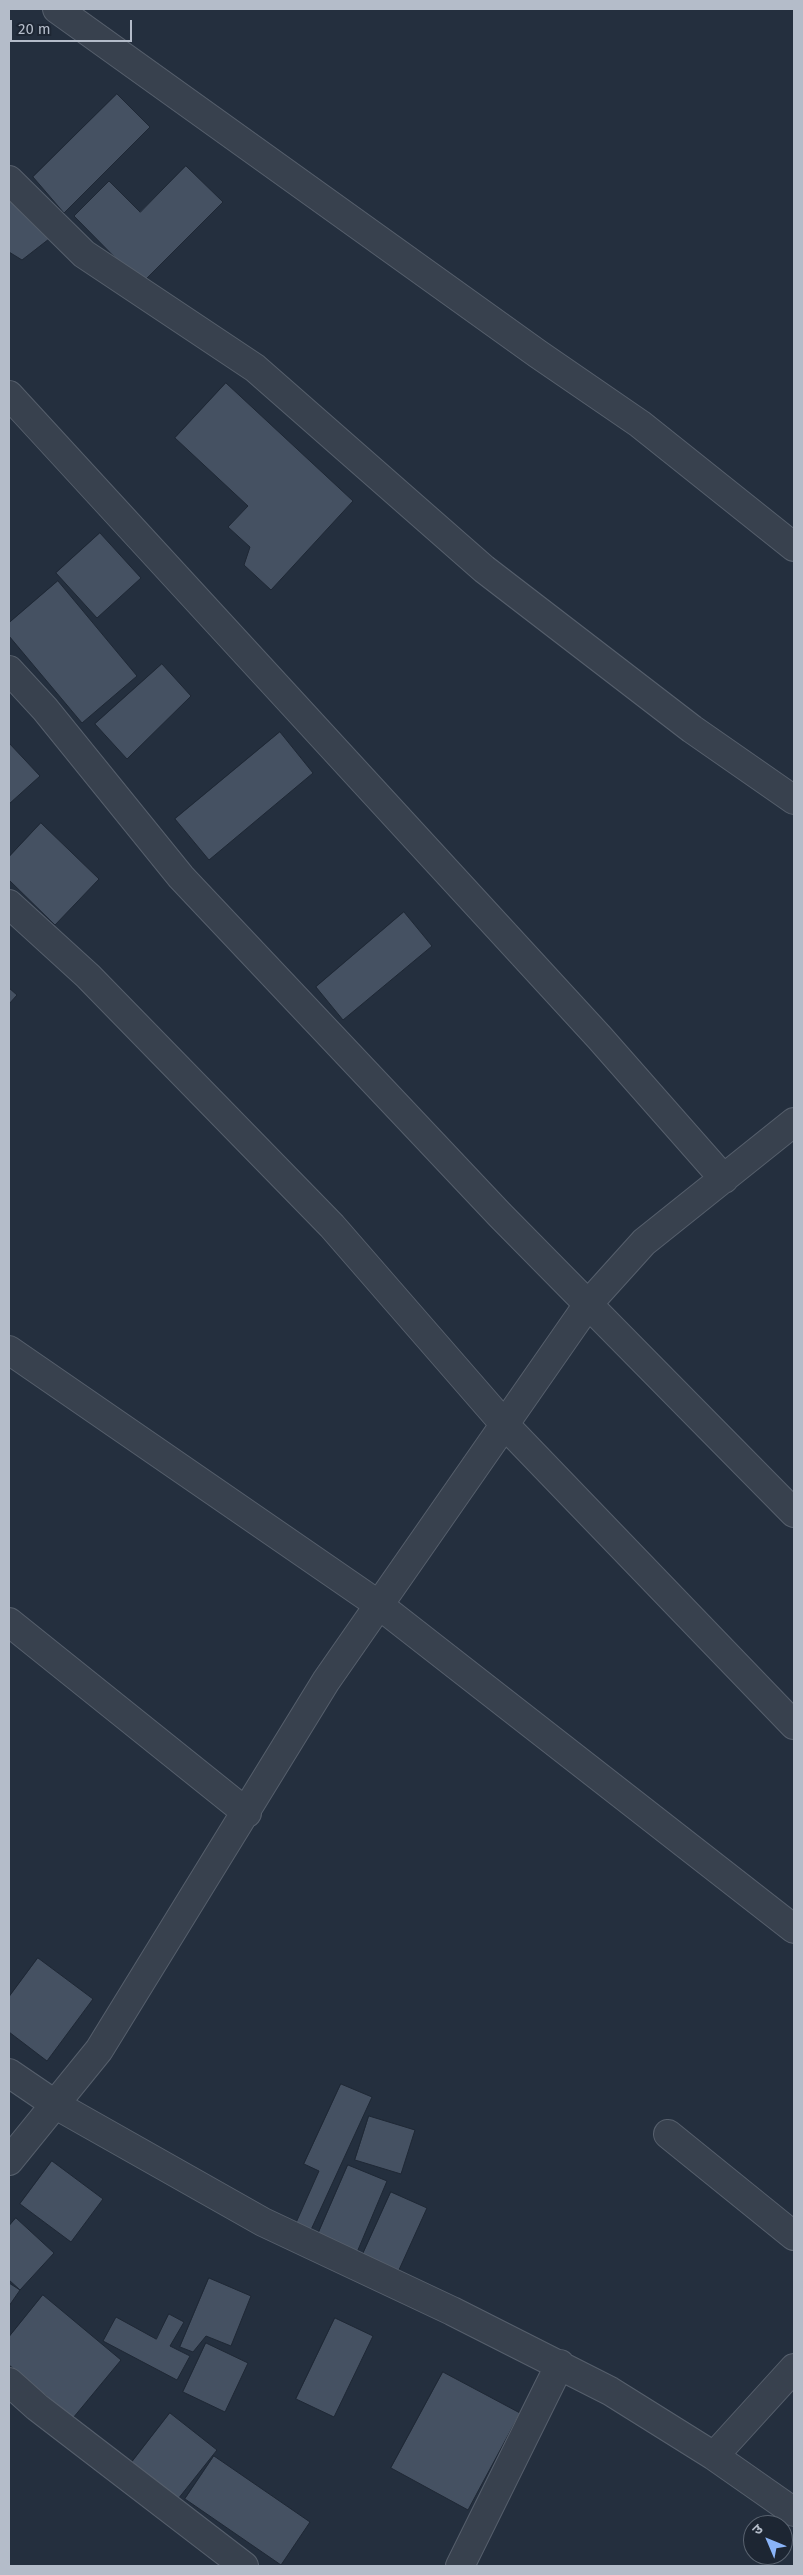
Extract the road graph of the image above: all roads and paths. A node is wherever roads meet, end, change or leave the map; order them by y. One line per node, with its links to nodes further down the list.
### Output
1 (57, 9): 4 (street)
2 (9, 180): 6 (street)
3 (9, 395): 9 (street)
4 (794, 547)
5 (9, 670): 10 (street)
6 (794, 800)
7 (9, 904): 12 (street)
8 (794, 1122): 9 (street)
9 (724, 1179): 10 (street)
10 (589, 1303): 12 (street); 13 (street)
11 (9, 1350): 14 (street)
12 (505, 1425): 14 (street); 16 (street)
13 (794, 1513)
14 (379, 1606): 17 (street); 18 (street)
15 (9, 1622): 17 (street)
16 (794, 1725)
17 (247, 1813): 20 (street)
18 (794, 1929)
19 (9, 2073): 20 (street)
20 (56, 2105): 22 (street); 24 (street)
21 (668, 2134): 23 (street)
22 (9, 2161)
23 (794, 2236)
24 (560, 2364): 27 (street); 30 (street)
25 (794, 2368): 27 (street)
26 (9, 2382): 29 (street)
27 (714, 2456): 28 (street)
28 (794, 2512)
29 (244, 2566)
30 (460, 2566)

